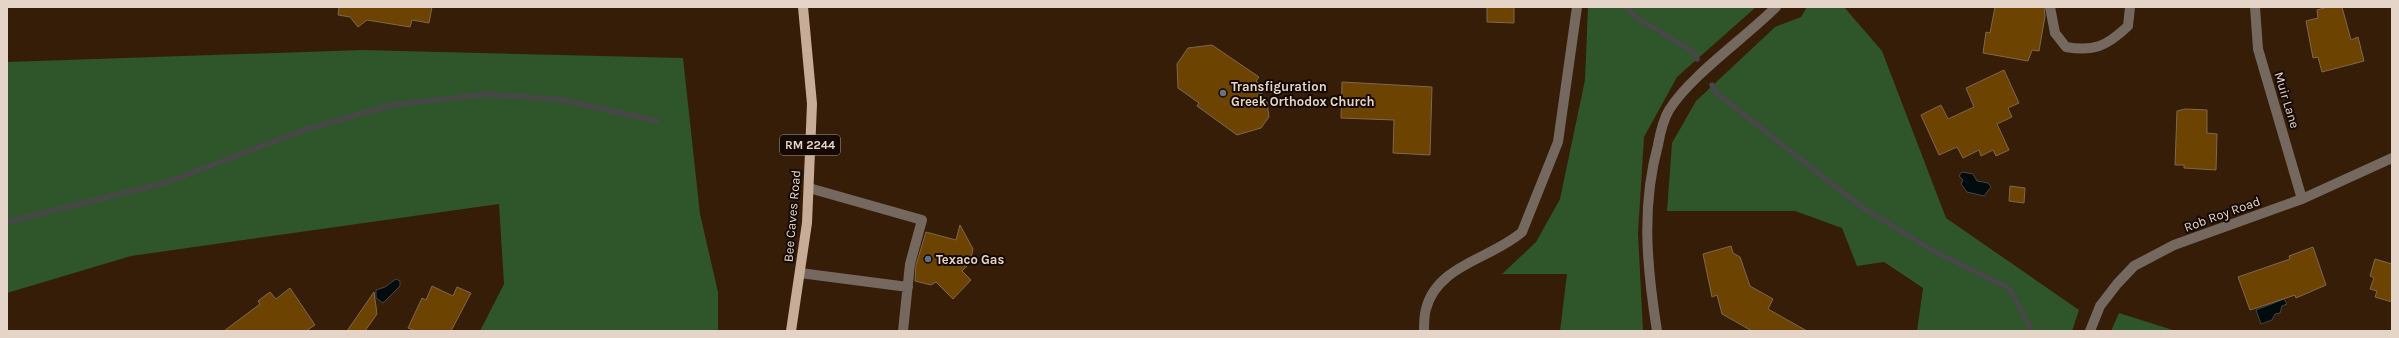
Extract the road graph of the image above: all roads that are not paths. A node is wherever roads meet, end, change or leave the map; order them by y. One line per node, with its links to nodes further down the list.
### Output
1 (803, 7): 8 (main road, Bee Caves Road / RM 2244)
2 (1577, 7): 14 (street)
3 (1776, 7): 15 (street)
4 (2050, 7): 5 (street)
5 (2130, 7)
6 (2255, 7): 9 (street, Muir Lane)
7 (2392, 158): 9 (street, Rob Roy Road)
8 (808, 188): 10 (main road, Bee Caves Road / RM 2244); 11 (street)
9 (2302, 199): 16 (street, Rob Roy Road)
10 (800, 273): 11 (street); 12 (main road, Bee Caves Road / RM 2244)
11 (908, 287): 13 (street)
12 (791, 331)
13 (903, 331)
14 (1424, 331)
15 (1657, 331)
16 (2090, 331)

